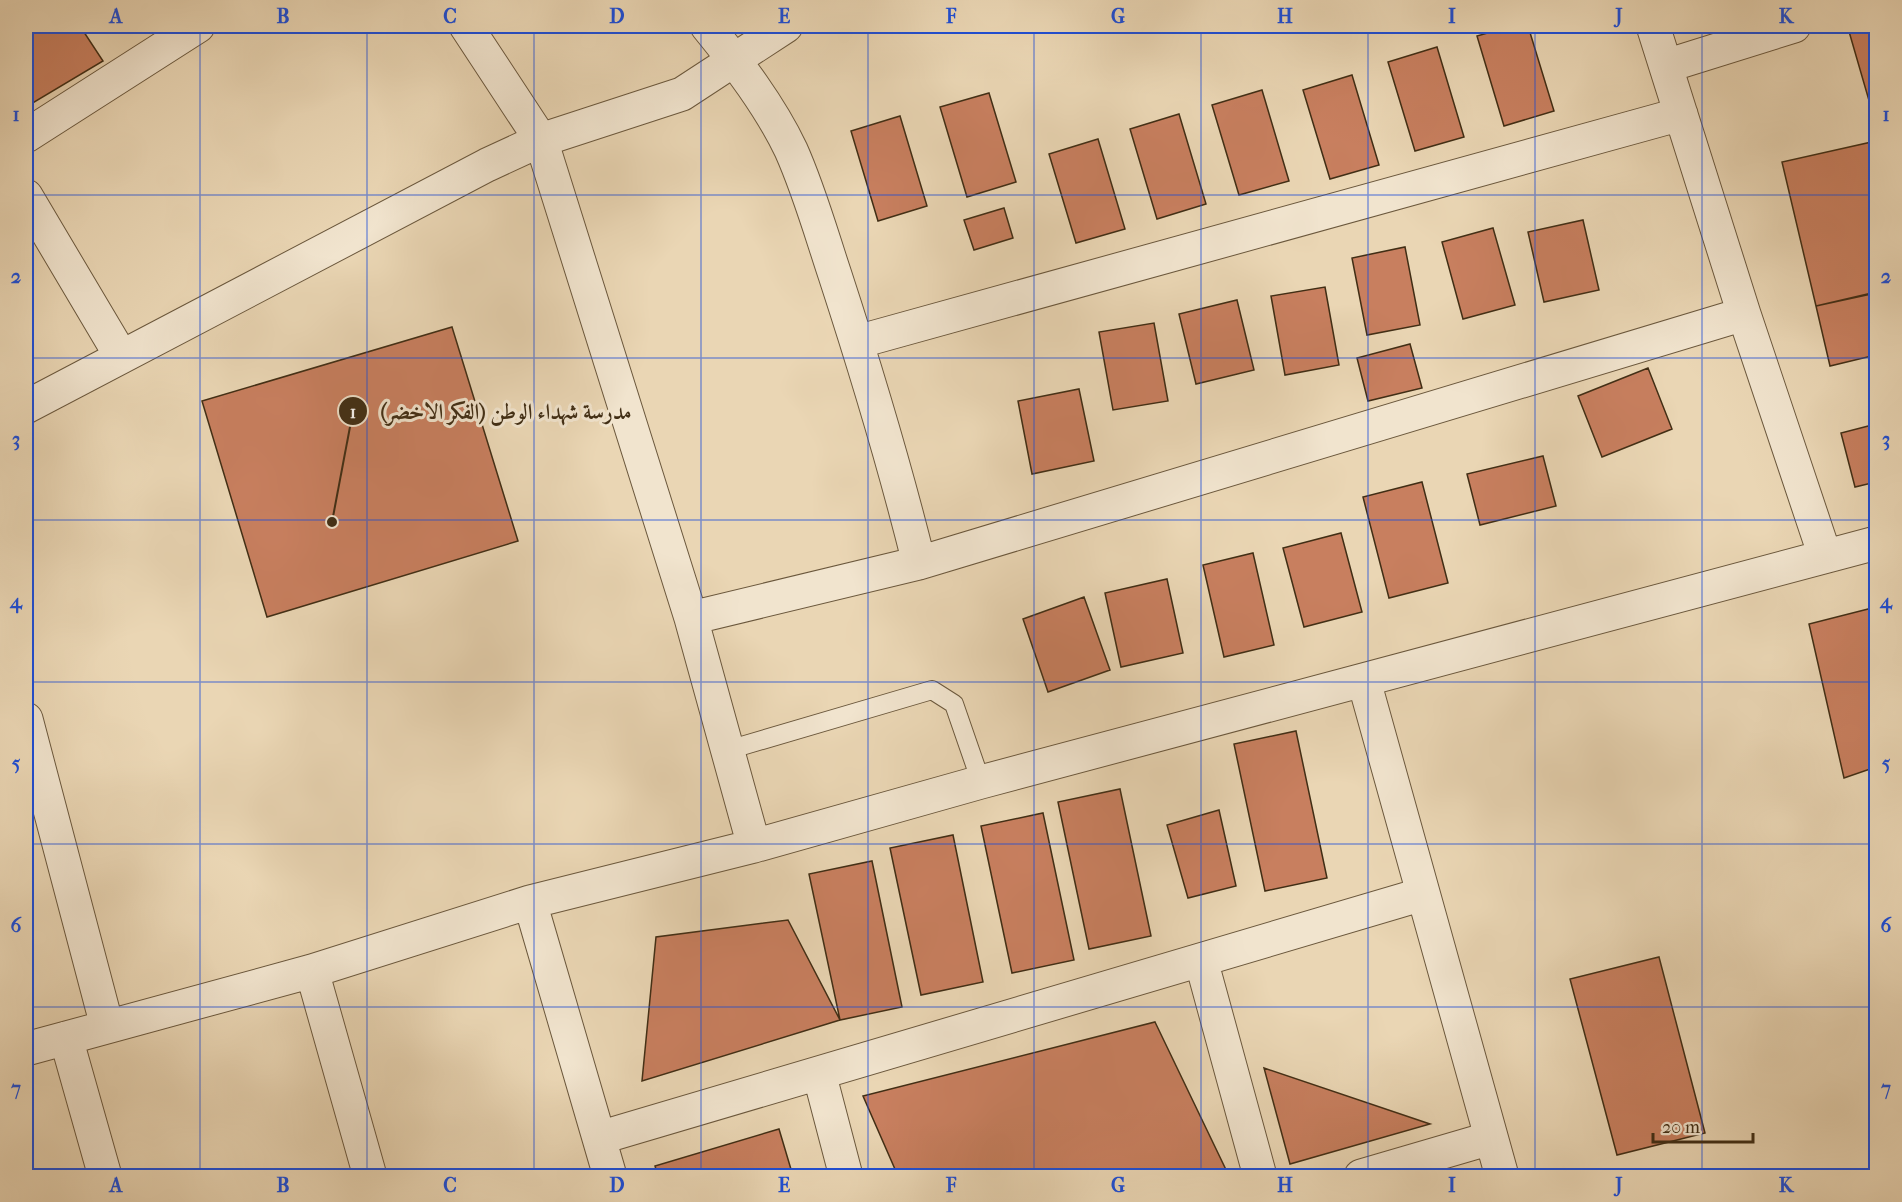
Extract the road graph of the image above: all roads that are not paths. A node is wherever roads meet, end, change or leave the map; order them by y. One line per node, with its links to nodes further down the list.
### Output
1 (198, 26): 10 (street)
2 (466, 26): 11 (street)
3 (707, 26): 7 (street)
4 (786, 26): 7 (street)
5 (1653, 26): 8 (street)
6 (1794, 26): 8 (street)
7 (734, 60): 11 (street); 14 (street)
8 (1666, 66): 9 (street)
9 (1681, 114): 13 (street); 14 (street)
10 (26, 136)
11 (541, 140): 15 (street); 20 (street)
12 (26, 196): 15 (street)
13 (1744, 314): 18 (street); 19 (street)
14 (857, 342): 19 (street)
15 (121, 356): 16 (street)
16 (26, 407)
17 (1876, 543): 18 (street)
18 (1825, 556): 21 (street)
19 (919, 563): 20 (street)
20 (691, 618): 23 (street)
21 (1364, 681): 24 (street); 26 (street)
22 (26, 719): 30 (street)
23 (728, 750): 24 (lane); 25 (street)
24 (981, 782): 25 (street)
25 (754, 846): 27 (street)
26 (1423, 894): 28 (street); 35 (street)
27 (531, 902): 29 (street); 34 (street)
28 (1201, 960): 33 (street); 40 (street)
29 (312, 971): 30 (street); 37 (street)
30 (107, 1026): 31 (street)
31 (66, 1038): 32 (street); 36 (street)
32 (26, 1049)
33 (819, 1073): 34 (street); 39 (street)
34 (598, 1138): 38 (street)
35 (1491, 1138): 41 (street); 42 (street)
36 (105, 1176)
37 (370, 1176)
38 (610, 1176)
39 (846, 1176)
40 (1260, 1176)
41 (1361, 1176)
42 (1502, 1176)

